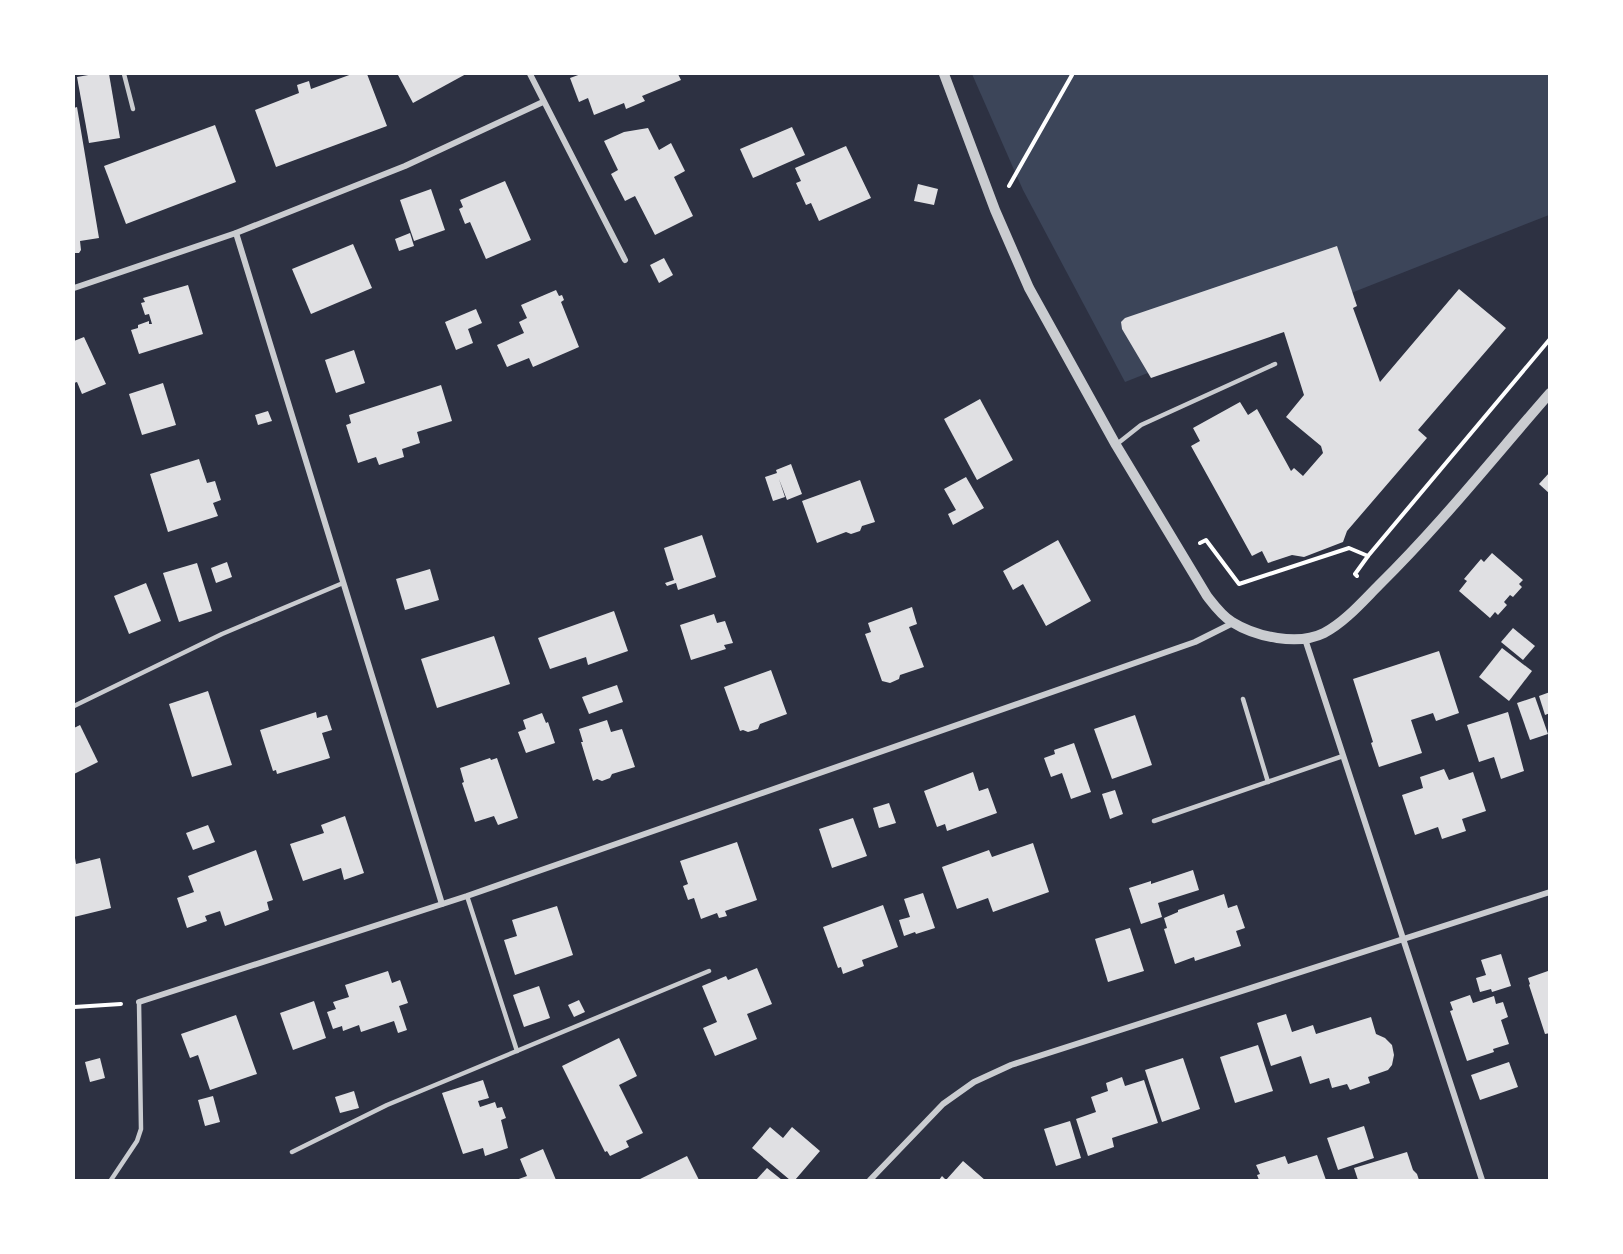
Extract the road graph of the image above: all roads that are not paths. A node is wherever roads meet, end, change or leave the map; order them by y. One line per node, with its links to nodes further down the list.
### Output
1 (124, 74): 5 (lane)
2 (530, 74): 4 (street)
3 (944, 74): 11 (street)
4 (543, 102): 6 (street); 7 (street)
5 (133, 109)
6 (236, 233): 8 (street); 12 (street)
7 (625, 260)
8 (74, 288)
9 (1275, 364): 11 (lane)
10 (1550, 393): 14 (street)
11 (1116, 445): 13 (street)
12 (344, 583): 16 (lane); 22 (street)
13 (1233, 623): 14 (street); 21 (street)
14 (1305, 639): 17 (street)
15 (1243, 699): 18 (lane)
16 (74, 706)
17 (1343, 756): 18 (lane); 23 (street)
18 (1268, 782): 19 (lane)
19 (1154, 821)
20 (1550, 892): 23 (street)
21 (467, 896): 22 (street); 26 (lane)
22 (442, 904): 25 (street)
23 (1402, 938): 29 (street); 30 (street)
24 (709, 971): 26 (lane)
25 (140, 1002): 28 (lane)
26 (517, 1051): 27 (lane)
27 (291, 1152)
28 (111, 1180)
29 (870, 1180)
30 (1482, 1180)

